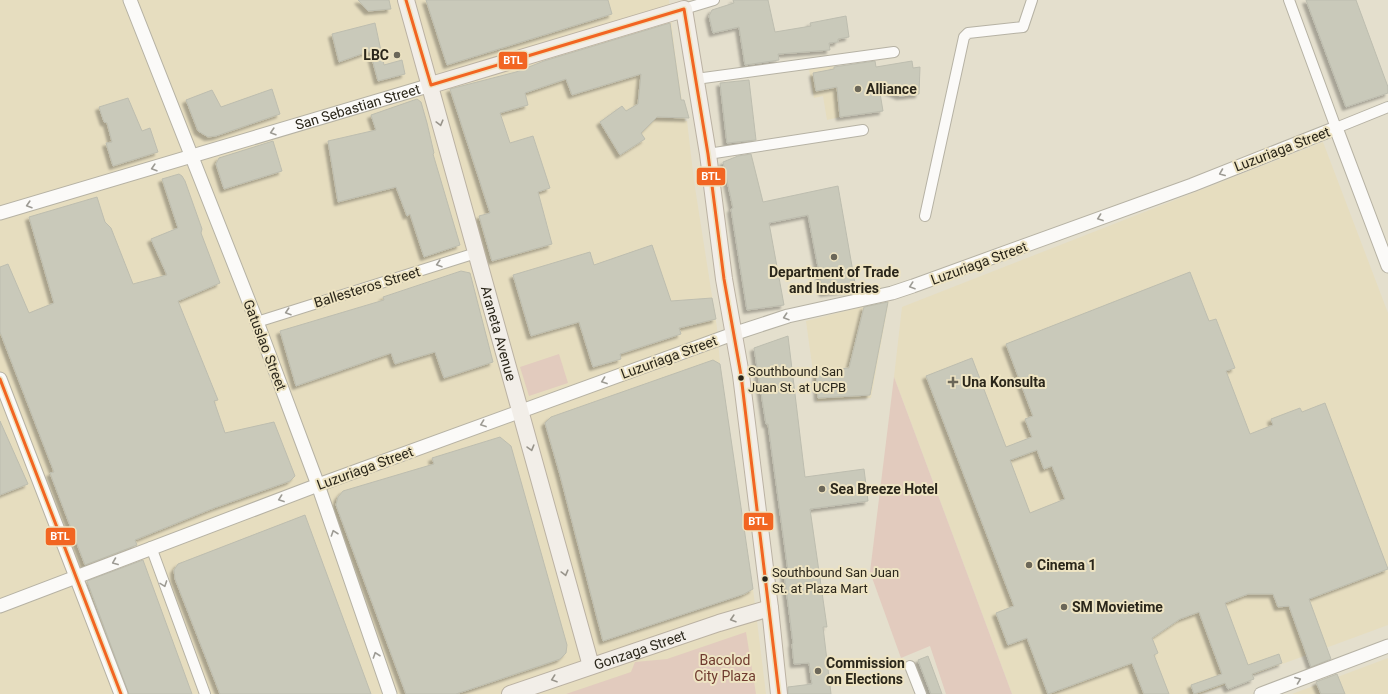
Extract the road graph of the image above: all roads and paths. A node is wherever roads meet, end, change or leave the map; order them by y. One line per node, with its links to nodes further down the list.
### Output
1 (130, 0): 14 (street, Gatuslao Street)
2 (406, 0): 9 (main road, Araneta Avenue)
3 (714, 0): 6 (street, San Sebastian Street)
4 (1032, 0): 16 (street)
5 (1289, 0): 11 (street)
6 (683, 5): 8 (main road); 9 (main road, San Sebastian Street)
7 (894, 52): 8 (street)
8 (696, 79): 13 (main road)
9 (431, 85): 14 (street, San Sebastian Street, one-way to 14); 17 (main road, Araneta Avenue, one-way to 17)
10 (1388, 108): 11 (street, Luzuriaga Street)
11 (1336, 128): 18 (street); 20 (street, Luzuriaga Street, one-way to 20)
12 (863, 130): 13 (street)
13 (708, 154): 20 (main road)
14 (192, 156): 15 (street, San Sebastian Street, one-way to 15); 19 (street, Gatuslao Street)
15 (0, 213)
16 (925, 216)
17 (476, 253): 19 (street, Ballesteros Street, one-way to 19); 22 (main road, Araneta Avenue)
18 (1388, 266)
19 (257, 322): 23 (street, Gatuslao Street)
20 (733, 334): 22 (street, Luzuriaga Street, one-way to 22); 27 (main road)
21 (0, 379): 25 (street)
22 (520, 411): 23 (street, Luzuriaga Street, one-way to 23); 29 (main road, Araneta Avenue, one-way to 29)
23 (318, 485): 24 (street, Luzuriaga Street, one-way to 24); 31 (street, Gatuslao Street, one-way to 23)
24 (151, 547): 25 (street, Luzuriaga Street, one-way to 25); 33 (street, one-way to 33)
25 (77, 577): 26 (street, Luzuriaga Street); 32 (street)
26 (0, 606)
27 (770, 608): 29 (main road, Gonzaga Street, one-way to 29); 35 (main road)
28 (1388, 646): 37 (street, one-way to 28)
29 (591, 666): 34 (main road, Gonzaga Street, one-way to 34)
30 (910, 666): 36 (street)
31 (389, 693)
32 (121, 694)
33 (205, 694)
34 (510, 694)
35 (779, 694)
36 (921, 694)
37 (1261, 694)

